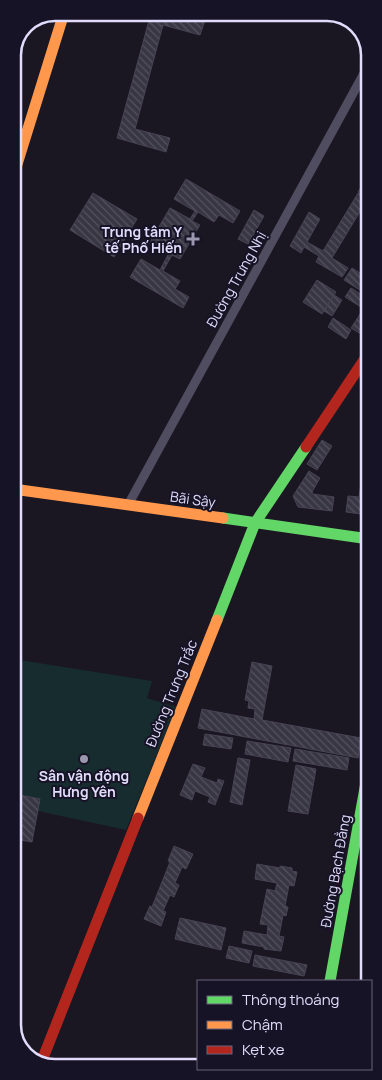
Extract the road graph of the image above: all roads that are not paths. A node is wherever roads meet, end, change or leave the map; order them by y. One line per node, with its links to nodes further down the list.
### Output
1 (61, 21): 3 (street)
2 (361, 79): 6 (street, Đường Trưng Nhị)
3 (21, 148)
4 (361, 364): 7 (street, Đường Trưng Trắc)
5 (21, 490): 6 (street, Bãi Sậy)
6 (128, 505): 7 (street, Bãi Sậy)
7 (255, 523): 8 (street, Bãi Sậy); 11 (street, Đường Trưng Trắc)
8 (361, 538)
9 (361, 810): 10 (street, Đường Bạch Đằng)
10 (330, 980)
11 (43, 1057)

